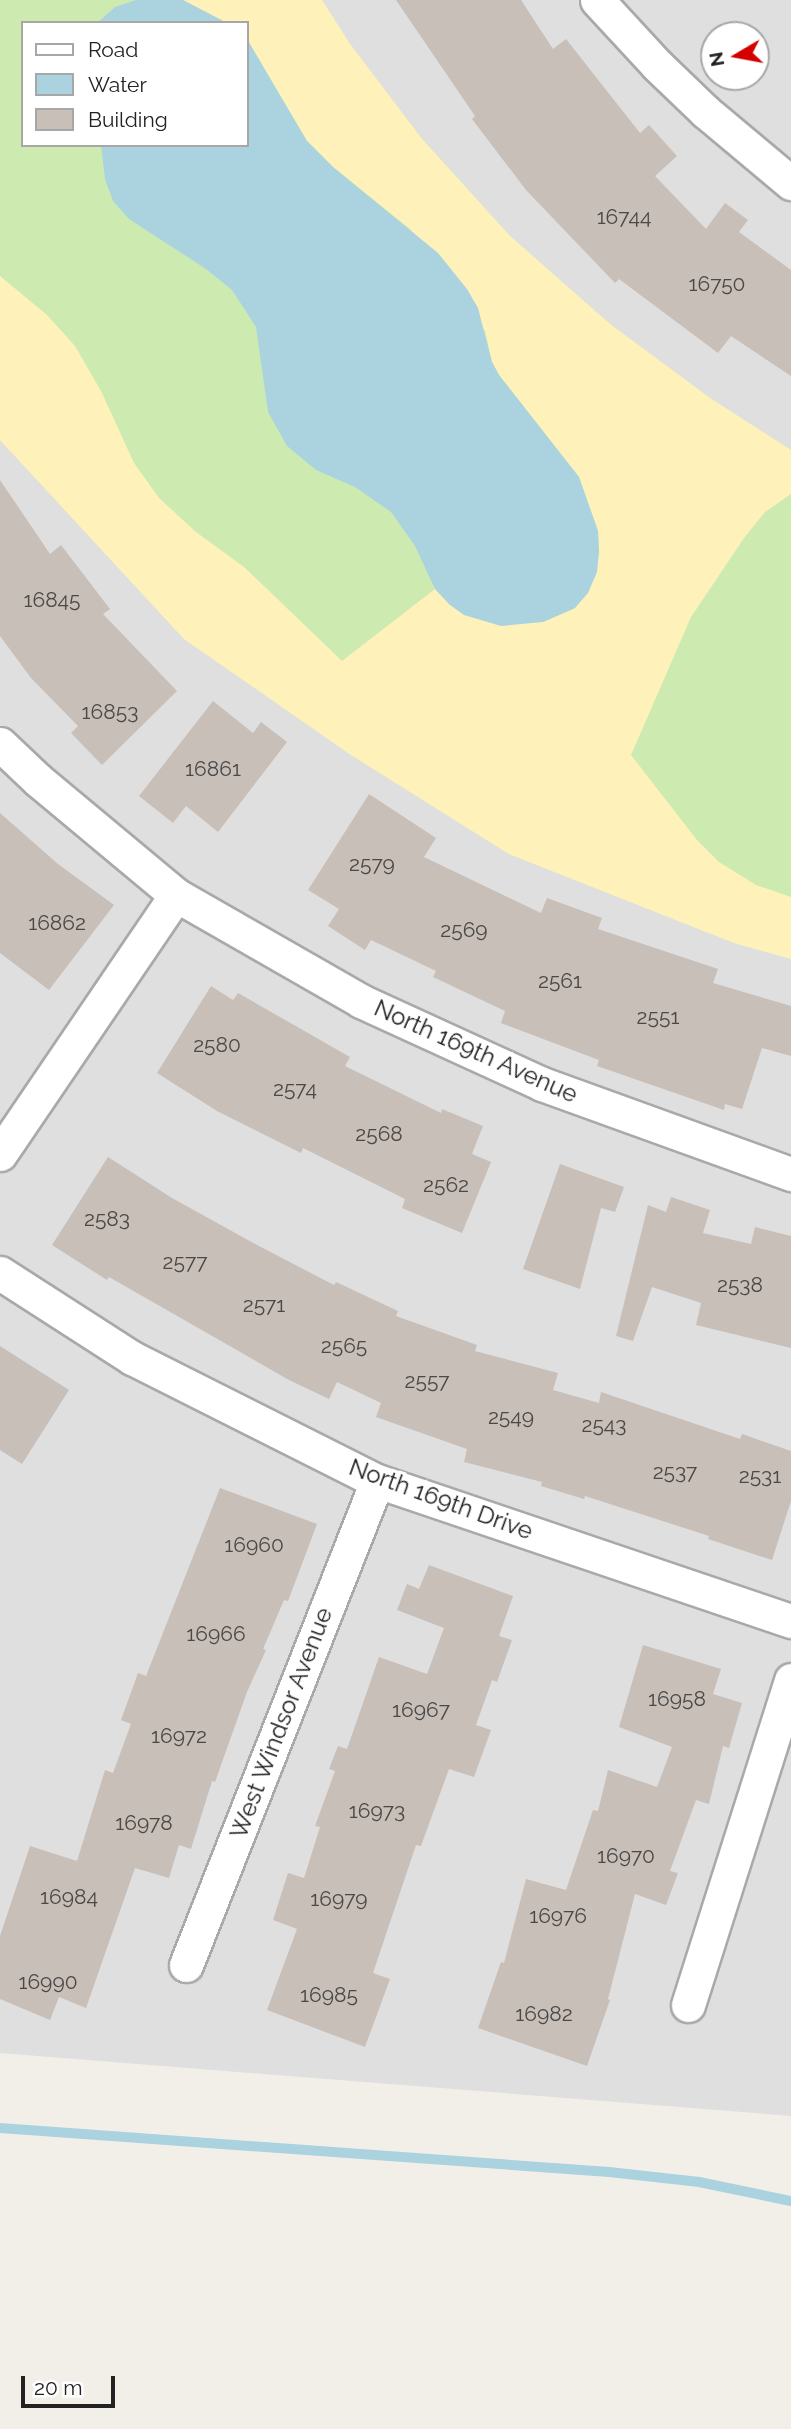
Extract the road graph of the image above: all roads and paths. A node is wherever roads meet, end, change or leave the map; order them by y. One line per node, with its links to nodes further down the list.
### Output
1 (597, 0): 2 (street)
2 (791, 183)
3 (0, 744): 4 (street, North 169th Avenue)
4 (176, 895): 5 (street); 6 (street, North 169th Avenue)
5 (0, 1154)
6 (791, 1174)
7 (0, 1273): 8 (street, North 169th Drive)
8 (377, 1480): 9 (street, North 169th Drive); 11 (street, West Windsor Avenue)
9 (791, 1621)
10 (791, 1680): 12 (street)
11 (186, 1965)
12 (688, 2005)

